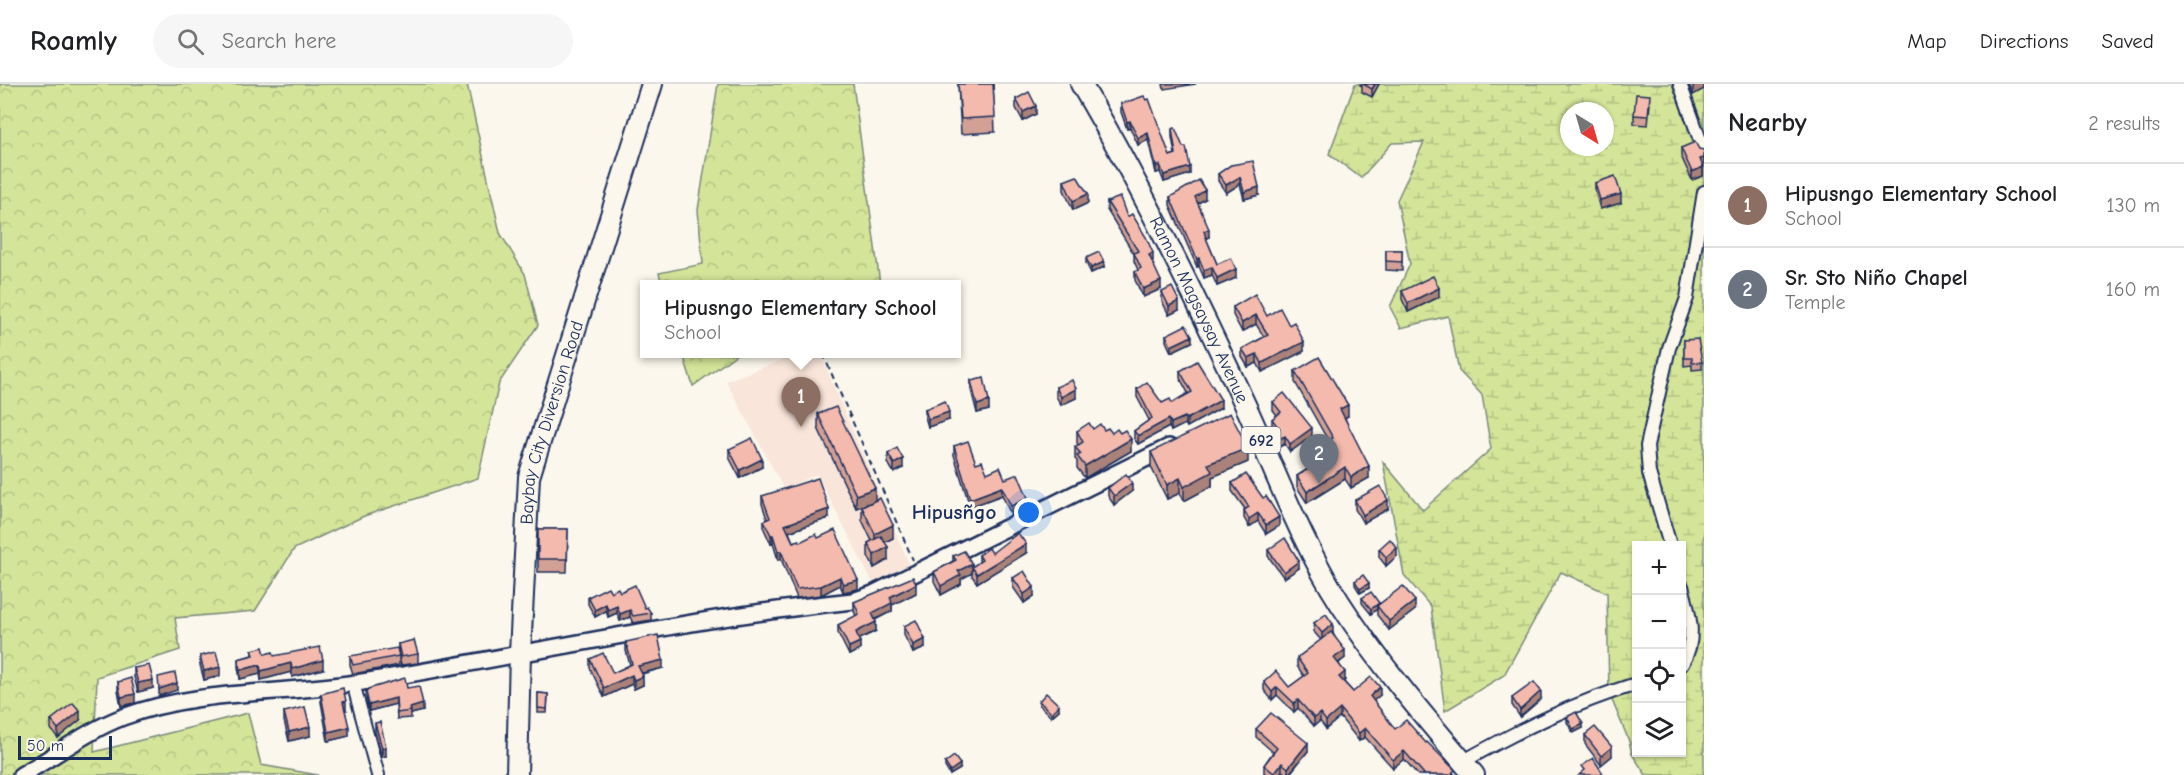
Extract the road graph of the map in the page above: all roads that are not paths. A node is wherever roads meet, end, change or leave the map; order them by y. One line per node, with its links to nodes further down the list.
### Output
1 (652, 84): 9 (main road, Baybay City Diversion Road)
2 (1081, 84): 13 (main road, Ramon Magsaysay Avenue / 692)
3 (1680, 84): 4 (street)
4 (1704, 151)
5 (1704, 192): 7 (street)
6 (1183, 440): 9 (street)
7 (1669, 541)
8 (1684, 595): 10 (street)
9 (520, 653): 11 (street); 16 (main road, Baybay City Diversion Road)
10 (1686, 654)
11 (353, 683): 14 (street); 15 (street)
12 (1632, 685): 13 (street)
13 (1468, 769)
14 (21, 775)
15 (378, 775)
16 (517, 775)

